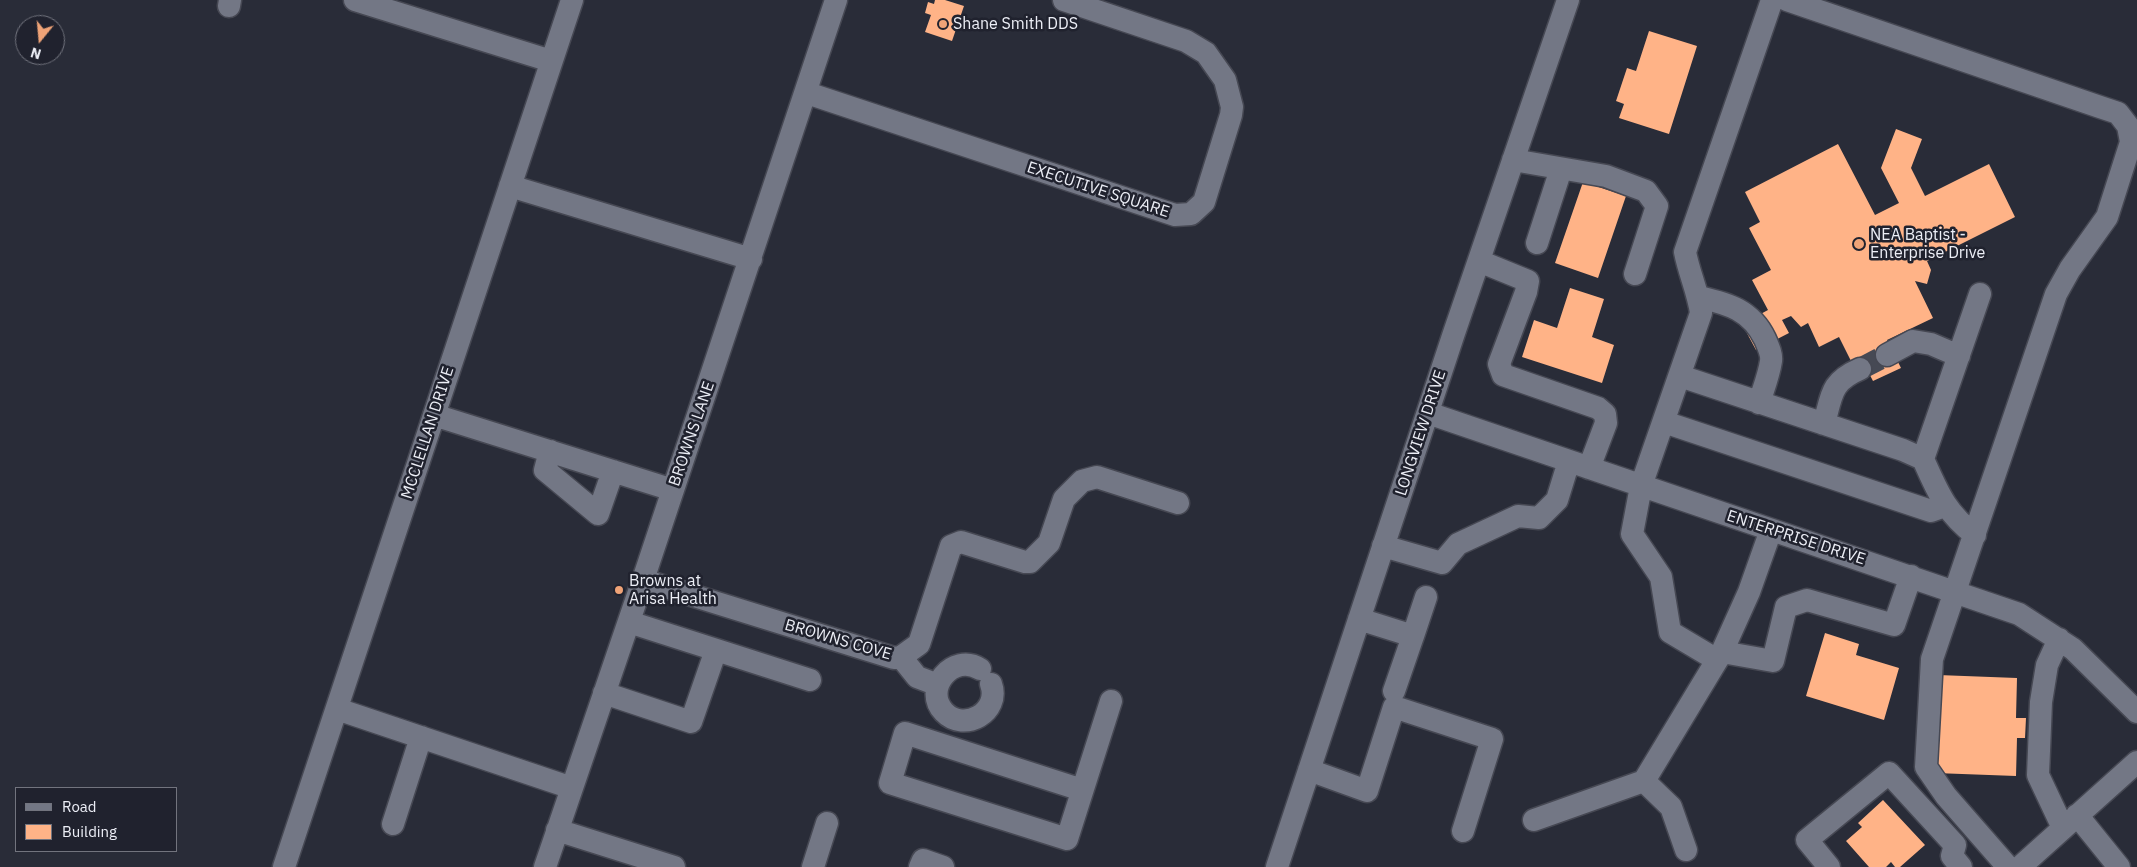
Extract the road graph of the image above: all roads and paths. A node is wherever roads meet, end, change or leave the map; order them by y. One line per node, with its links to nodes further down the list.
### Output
1 (355, 0): 8 (street)
2 (572, 0): 8 (street, MCCLELLAN DRIVE)
3 (836, 0): 9 (street, BROWNS LANE)
4 (1064, 0): 9 (street, EXECUTIVE SQUARE)
5 (1568, 0): 10 (street, LONGVIEW DRIVE)
6 (1772, 0): 18 (street)
7 (1787, 0): 37 (street)
8 (551, 61): 12 (street, MCCLELLAN DRIVE)
9 (807, 93): 14 (street, BROWNS LANE)
10 (1513, 160): 11 (street); 15 (street, LONGVIEW DRIVE)
11 (1561, 169): 13 (street); 16 (street)
12 (510, 186): 14 (street); 25 (street, MCCLELLAN DRIVE)
13 (1537, 243)
14 (751, 259): 33 (street, BROWNS LANE)
15 (1479, 261): 24 (street, LONGVIEW DRIVE); 30 (street)
16 (1634, 274)
17 (1980, 294): 20 (street)
18 (1699, 297): 22 (street); 23 (street)
19 (1887, 355): 20 (street)
20 (1959, 356): 29 (street)
21 (1860, 369): 27 (street)
22 (1680, 376): 23 (street); 26 (street)
23 (1759, 403): 27 (street)
24 (1428, 413): 30 (street, ENTERPRISE DRIVE); 38 (street, LONGVIEW DRIVE)
25 (434, 415): 28 (street); 55 (street, MCCLELLAN DRIVE)
26 (1664, 422): 32 (street); 35 (street)
27 (1824, 424): 29 (street)
28 (550, 451): 31 (street); 31 (street)
29 (1923, 459): 35 (street)
30 (1579, 465): 32 (street, ENTERPRISE DRIVE); 38 (street)
31 (613, 471): 33 (street)
32 (1641, 486): 36 (street, ENTERPRISE DRIVE); 48 (street)
33 (673, 490): 40 (street, BROWNS LANE)
34 (1178, 503): 49 (street, BROWNS COVE)
35 (1945, 506): 37 (street)
36 (1771, 530): 39 (street, ENTERPRISE DRIVE); 48 (street)
37 (1975, 535): 41 (street)
38 (1383, 546): 43 (street, LONGVIEW DRIVE)
39 (1910, 576): 41 (street, ENTERPRISE DRIVE); 48 (street)
40 (643, 580): 44 (street, BROWNS LANE); 49 (street, BROWNS COVE)
41 (1955, 591): 46 (street, ENTERPRISE DRIVE); 82 (street)
42 (1426, 597): 45 (street)
43 (1359, 619): 45 (street); 61 (street, LONGVIEW DRIVE)
44 (629, 622): 47 (street); 53 (street, BROWNS LANE)
45 (1413, 636): 52 (street)
46 (2059, 639): 56 (street, ENTERPRISE DRIVE); 66 (street)
47 (716, 650): 50 (street); 53 (street)
48 (1720, 656): 62 (street)
49 (900, 657): 51 (street)
50 (810, 680)
51 (938, 685): 57 (street); 57 (street)
52 (1394, 691)
53 (604, 693): 63 (street, BROWNS LANE)
54 (1111, 701): 64 (street)
55 (337, 709): 58 (street); 74 (street, MCCLELLAN DRIVE)
56 (2137, 712)
57 (949, 717): 59 (street)
58 (422, 737): 63 (street); 68 (street)
59 (940, 744): 64 (street); 64 (street)
60 (2137, 762): 66 (street)
61 (1308, 770): 70 (street); 80 (street, LONGVIEW DRIVE)
62 (1644, 781): 65 (street); 71 (street)
63 (572, 788): 69 (street, BROWNS LANE)
64 (1082, 790)
65 (1534, 820)
66 (2070, 821): 83 (street); 84 (street)
67 (827, 823): 77 (street)
68 (393, 824)
69 (558, 830): 72 (street); 75 (street, BROWNS LANE)
70 (1463, 831)
71 (1686, 850)
72 (617, 858): 76 (street)
73 (1951, 863): 81 (street)
74 (284, 867)
75 (545, 867)
76 (674, 867)
77 (813, 867)
78 (920, 867): 79 (street)
79 (943, 867)
80 (1277, 867)
81 (1829, 867)
82 (2008, 867)
83 (2020, 867)
84 (2119, 867)

